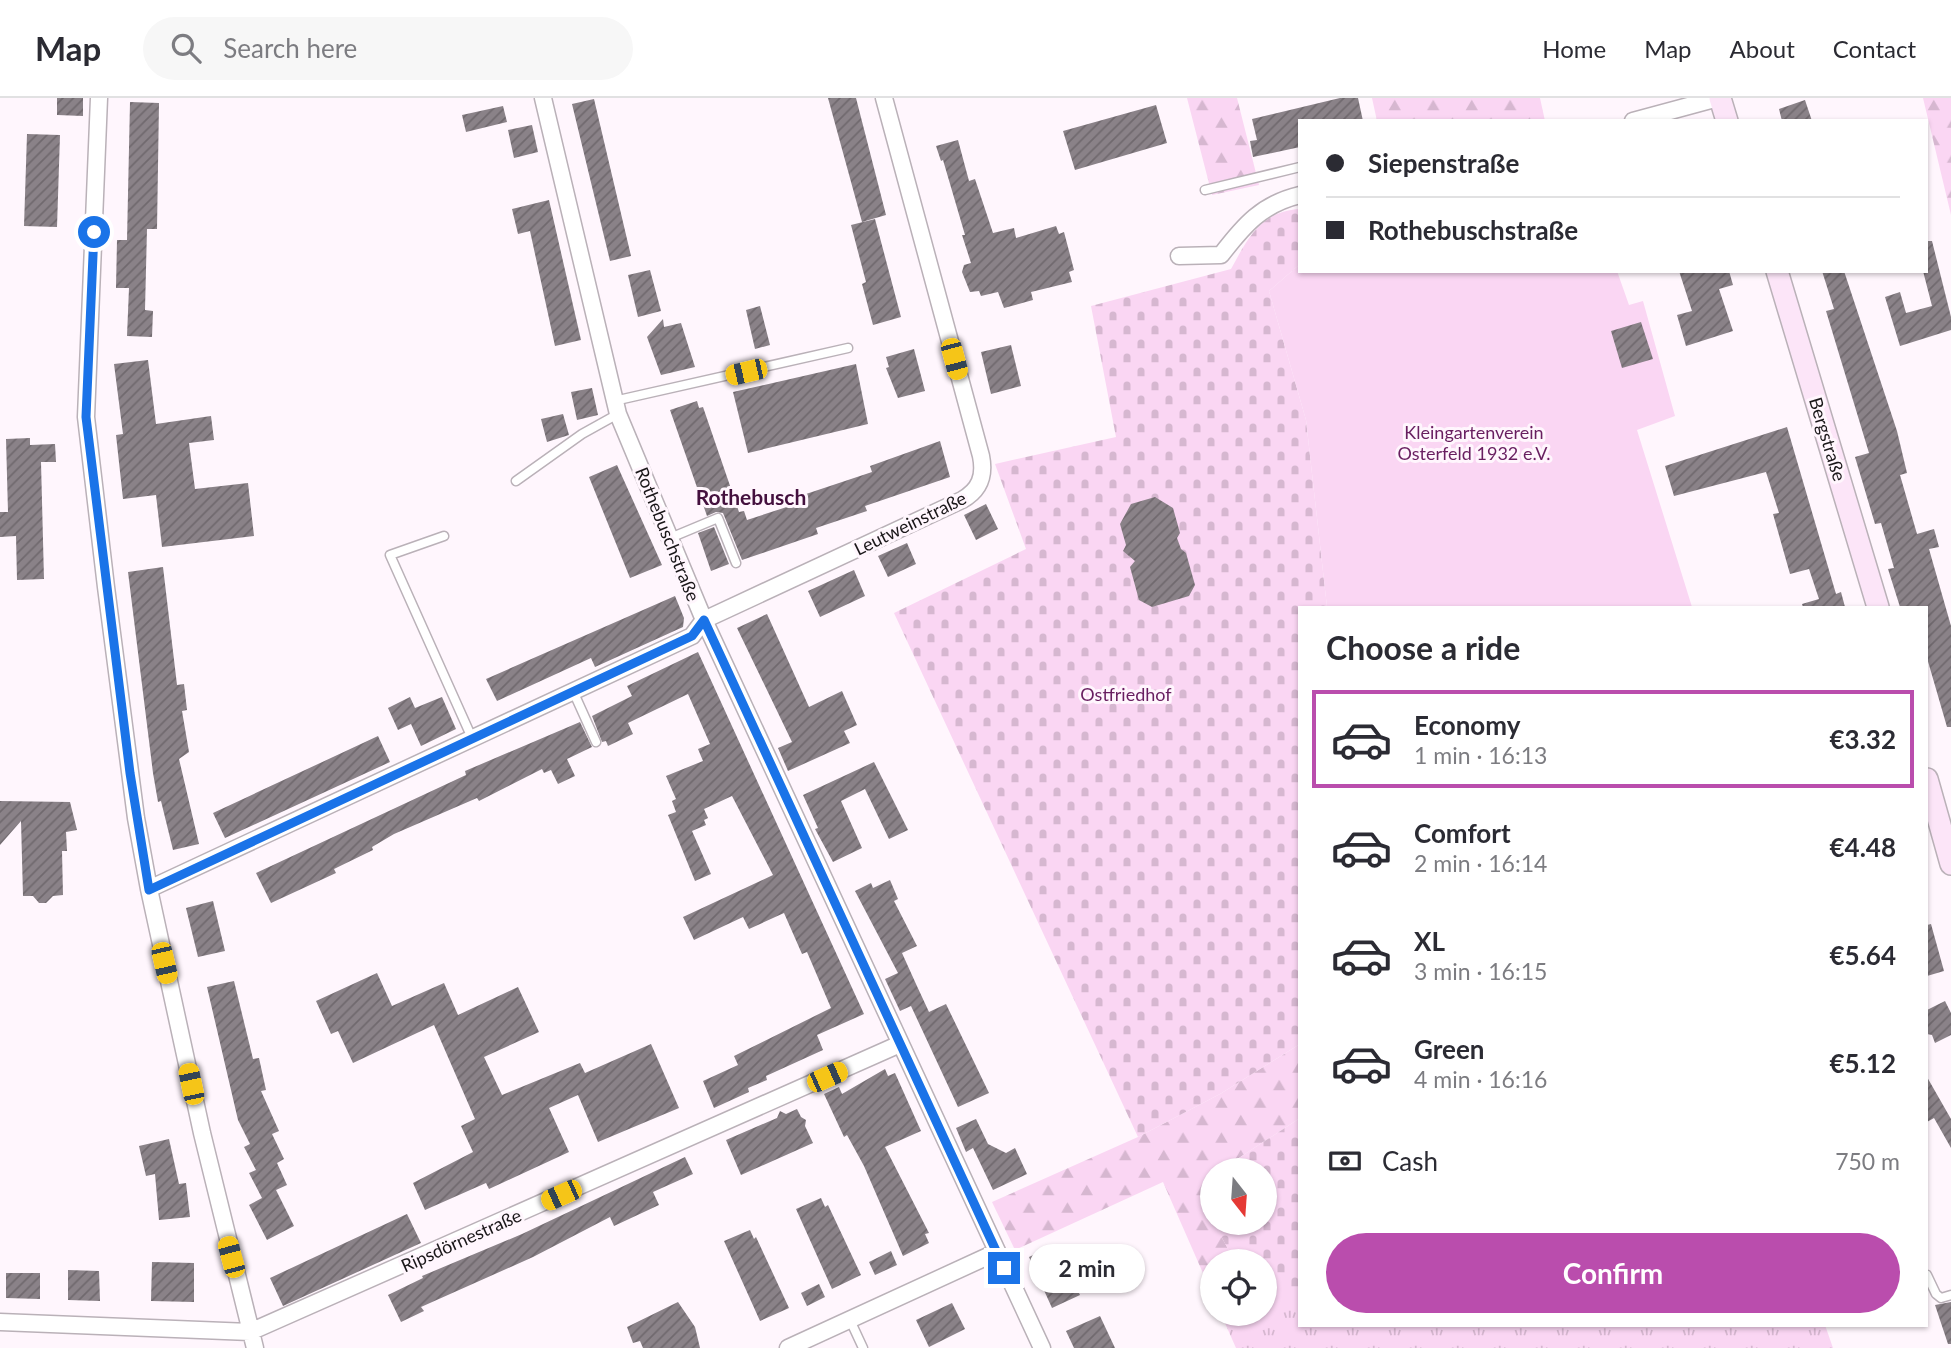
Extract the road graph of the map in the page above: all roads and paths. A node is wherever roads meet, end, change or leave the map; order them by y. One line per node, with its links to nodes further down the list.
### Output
1 (99, 98): 26 (street)
2 (543, 98): 13 (street, Rothebuschstraße)
3 (884, 98): 19 (street, Leutweinstraße)
4 (1719, 98): 5 (street); 6 (street)
5 (1640, 119)
6 (1726, 119)
7 (1298, 167): 8 (lane)
8 (1205, 190)
9 (1298, 196): 10 (street)
10 (1179, 256)
11 (1778, 273): 18 (street, Bergstraße)
12 (848, 348): 13 (lane)
13 (616, 407): 14 (lane); 16 (street, Rothebuschstraße)
14 (516, 481)
15 (444, 536): 21 (lane)
16 (670, 538): 17 (lane); 19 (street, Rothebuschstraße)
17 (736, 563)
18 (1878, 606)
19 (704, 620): 20 (street); 27 (street, Rothebuschstraße)
20 (573, 691): 21 (street); 22 (lane)
21 (472, 738): 26 (street)
22 (596, 742)
23 (1928, 782): 24 (street)
24 (1937, 811): 25 (street)
25 (1951, 864)
26 (149, 890): 33 (street)
27 (900, 1044): 28 (street, Rothebuschstraße); 33 (street, Ripsdörnestraße)
28 (997, 1252): 31 (street); 36 (street, Rothebuschstraße)
29 (1928, 1277): 30 (lane)
30 (1951, 1295)
31 (849, 1320): 34 (street); 35 (lane)
32 (0, 1322): 33 (street, Ripsdörnestraße)
33 (252, 1340)
34 (788, 1348)
35 (863, 1348)
36 (1042, 1348)

